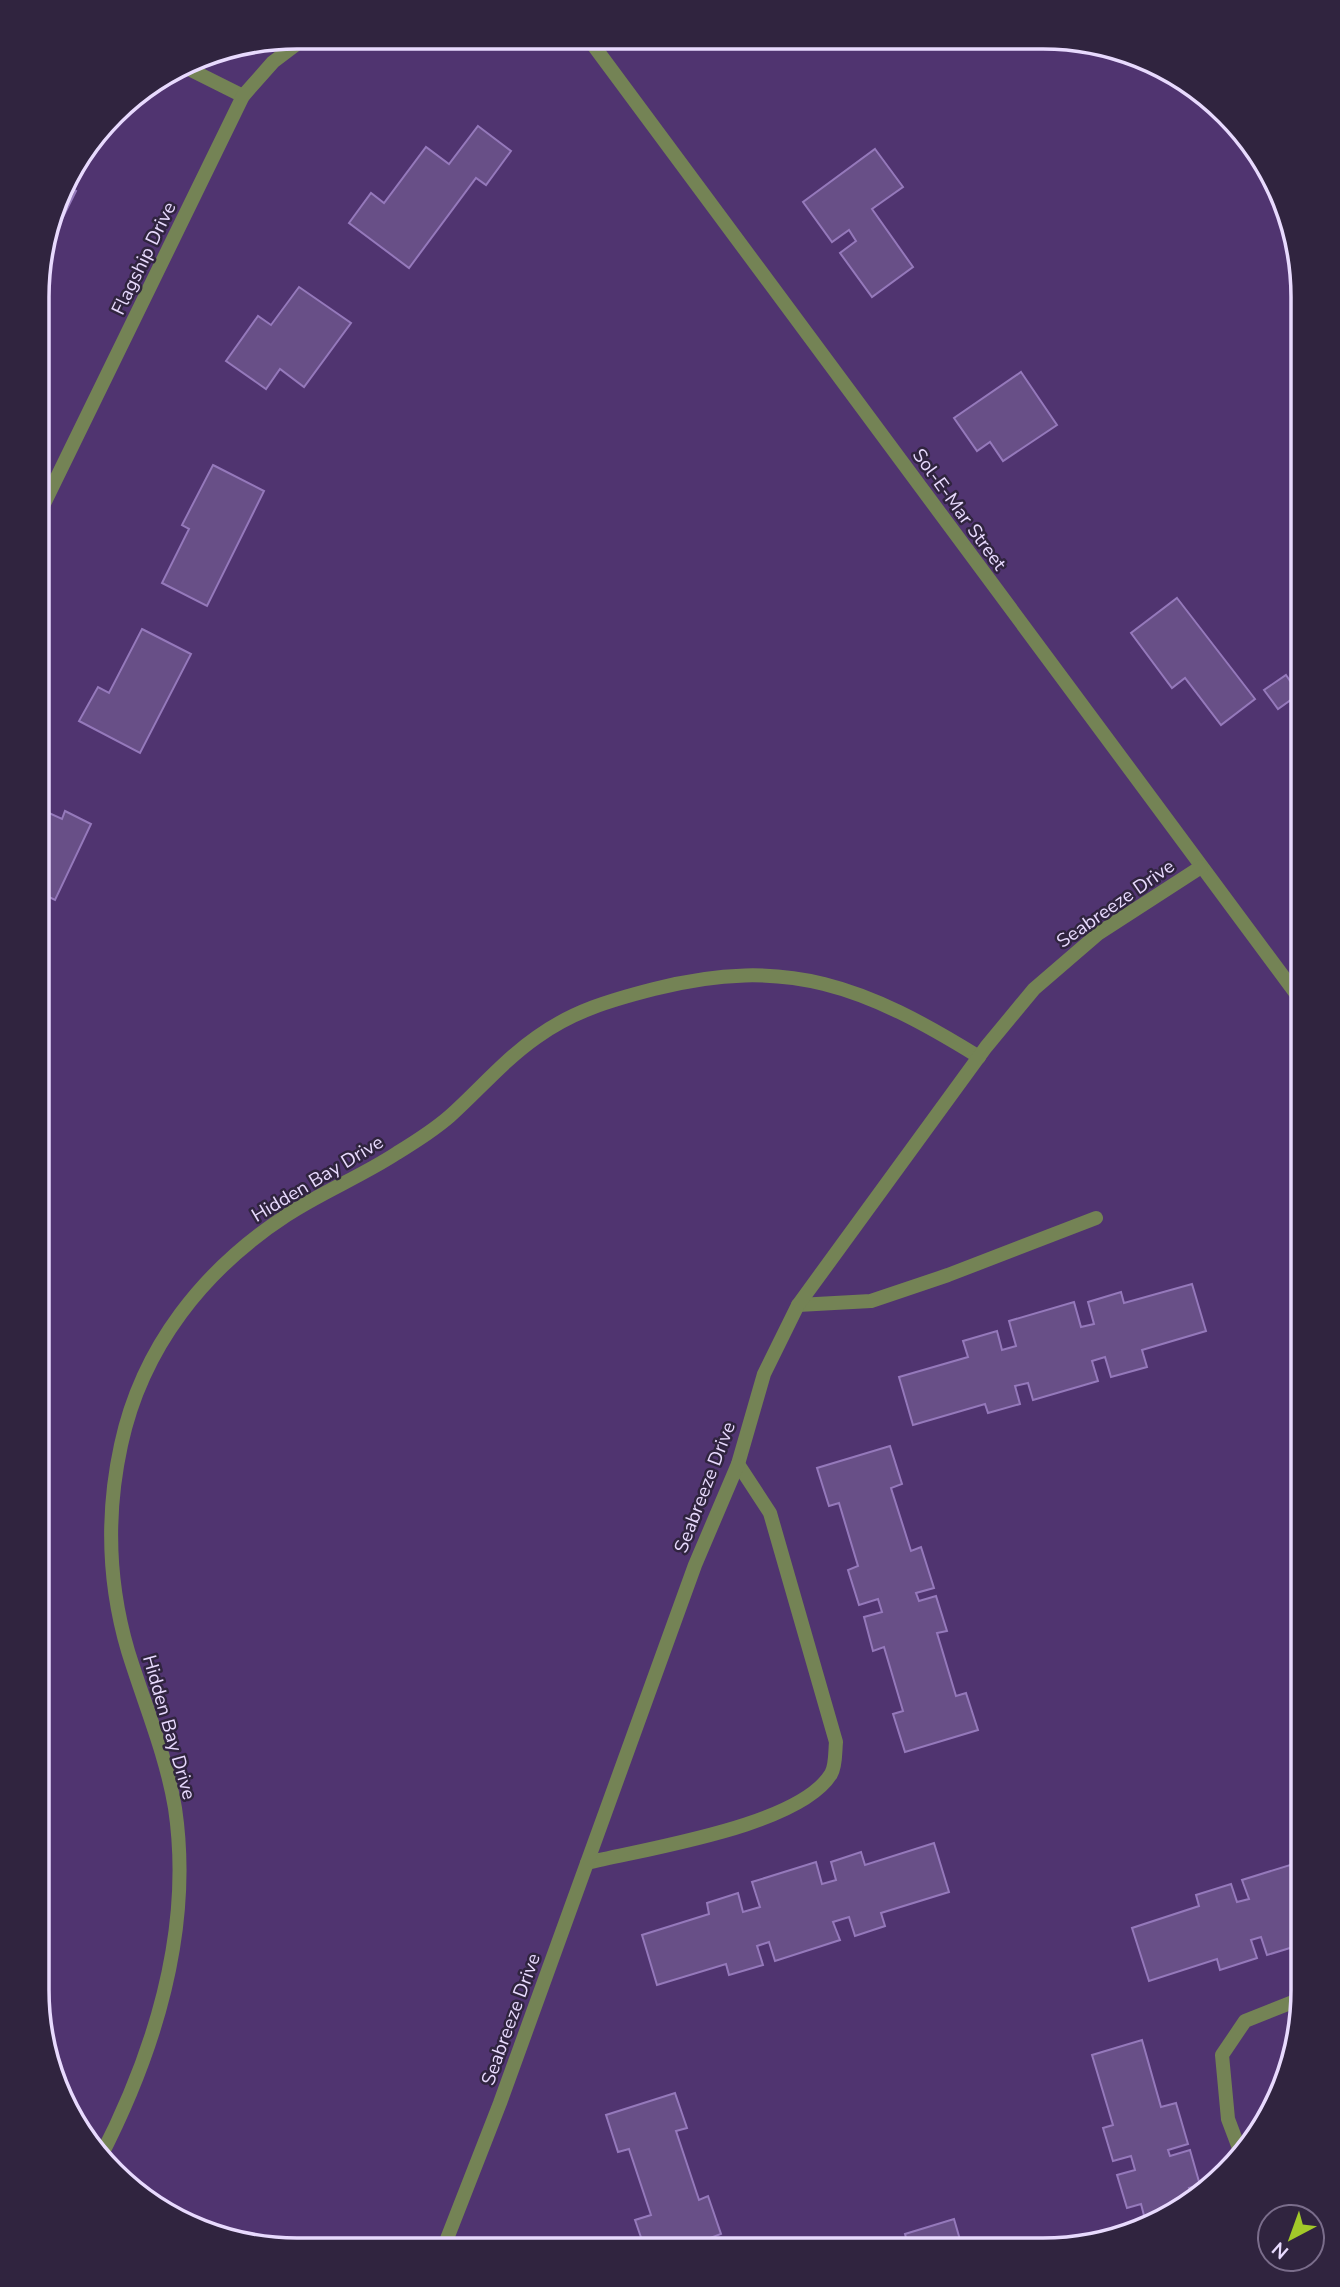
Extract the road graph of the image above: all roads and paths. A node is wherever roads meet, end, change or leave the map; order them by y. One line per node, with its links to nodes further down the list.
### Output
1 (288, 50): 4 (street, Flagship Drive)
2 (596, 50): 6 (street, Sol-E-Mar Street)
3 (194, 72): 4 (street)
4 (243, 96): 5 (street, Flagship Drive)
5 (49, 494)
6 (1201, 867): 7 (street, Sol-E-Mar Street); 8 (street, Seabreeze Drive)
7 (1291, 987)
8 (979, 1057): 10 (street, Seabreeze Drive); 15 (street, Hidden Bay Drive)
9 (1096, 1218): 10 (street)
10 (798, 1305): 11 (street, Seabreeze Drive)
11 (738, 1464): 12 (street, Seabreeze Drive); 12 (street)
12 (587, 1863): 16 (street, Seabreeze Drive)
13 (1290, 2003): 14 (street)
14 (1237, 2144)
15 (105, 2147)
16 (448, 2238)

